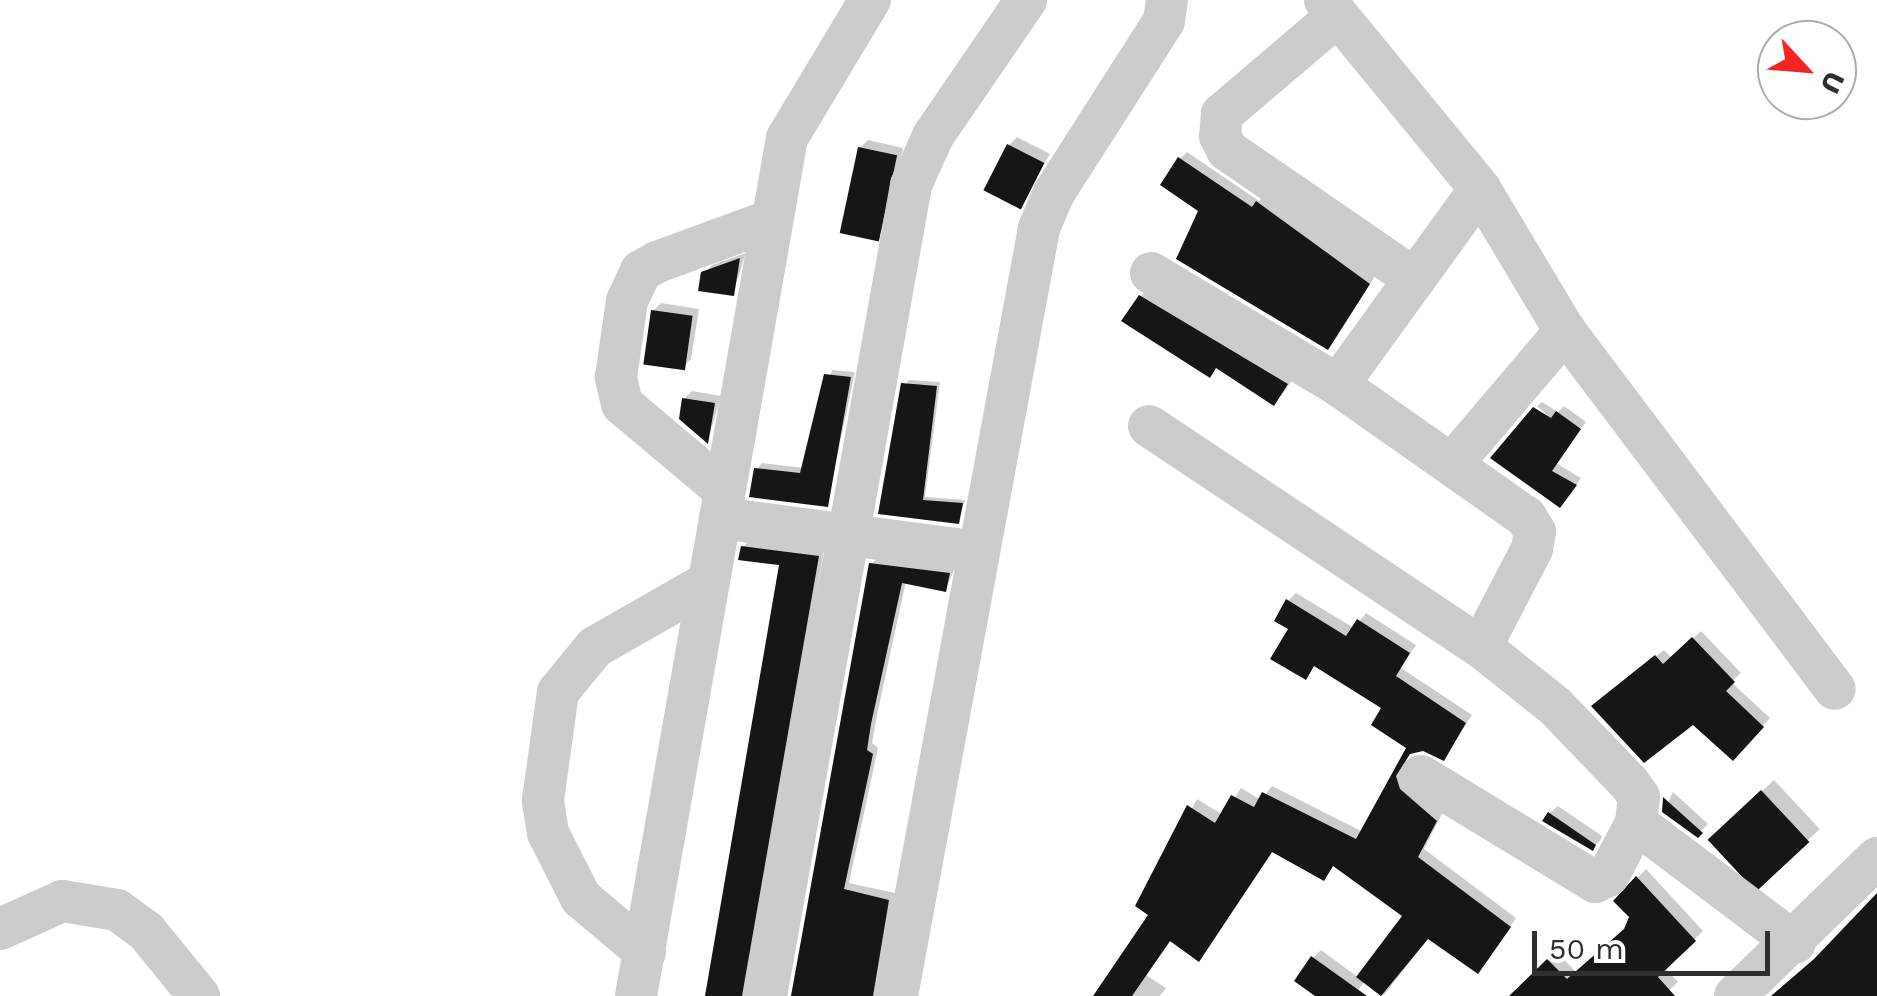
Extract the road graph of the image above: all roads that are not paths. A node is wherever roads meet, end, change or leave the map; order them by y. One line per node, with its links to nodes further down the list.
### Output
1 (870, 0): 6 (street)
2 (1026, 0): 14 (street)
3 (1167, 0): 15 (street)
4 (1331, 8): 5 (street); 8 (street)
5 (1480, 189): 8 (street); 9 (street)
6 (772, 220): 13 (street); 13 (street)
7 (1151, 272): 10 (street)
8 (1415, 279): 10 (street)
9 (1565, 332): 12 (street); 18 (street)
10 (1338, 385): 12 (street)
11 (1149, 426): 17 (street)
12 (1452, 464): 17 (street)
13 (722, 504): 14 (street); 16 (street)
14 (848, 535): 15 (street); 27 (street)
15 (978, 552): 28 (street)
16 (709, 582): 24 (street); 24 (street)
17 (1481, 646): 20 (street)
18 (1835, 688)
19 (1420, 776): 20 (street)
20 (1636, 823): 23 (street)
21 (1877, 858): 23 (street)
22 (0, 929): 25 (street)
23 (1794, 943): 29 (street)
24 (644, 952): 26 (street)
25 (199, 996)
26 (636, 996)
27 (766, 996)
28 (897, 996)
29 (1735, 996)

